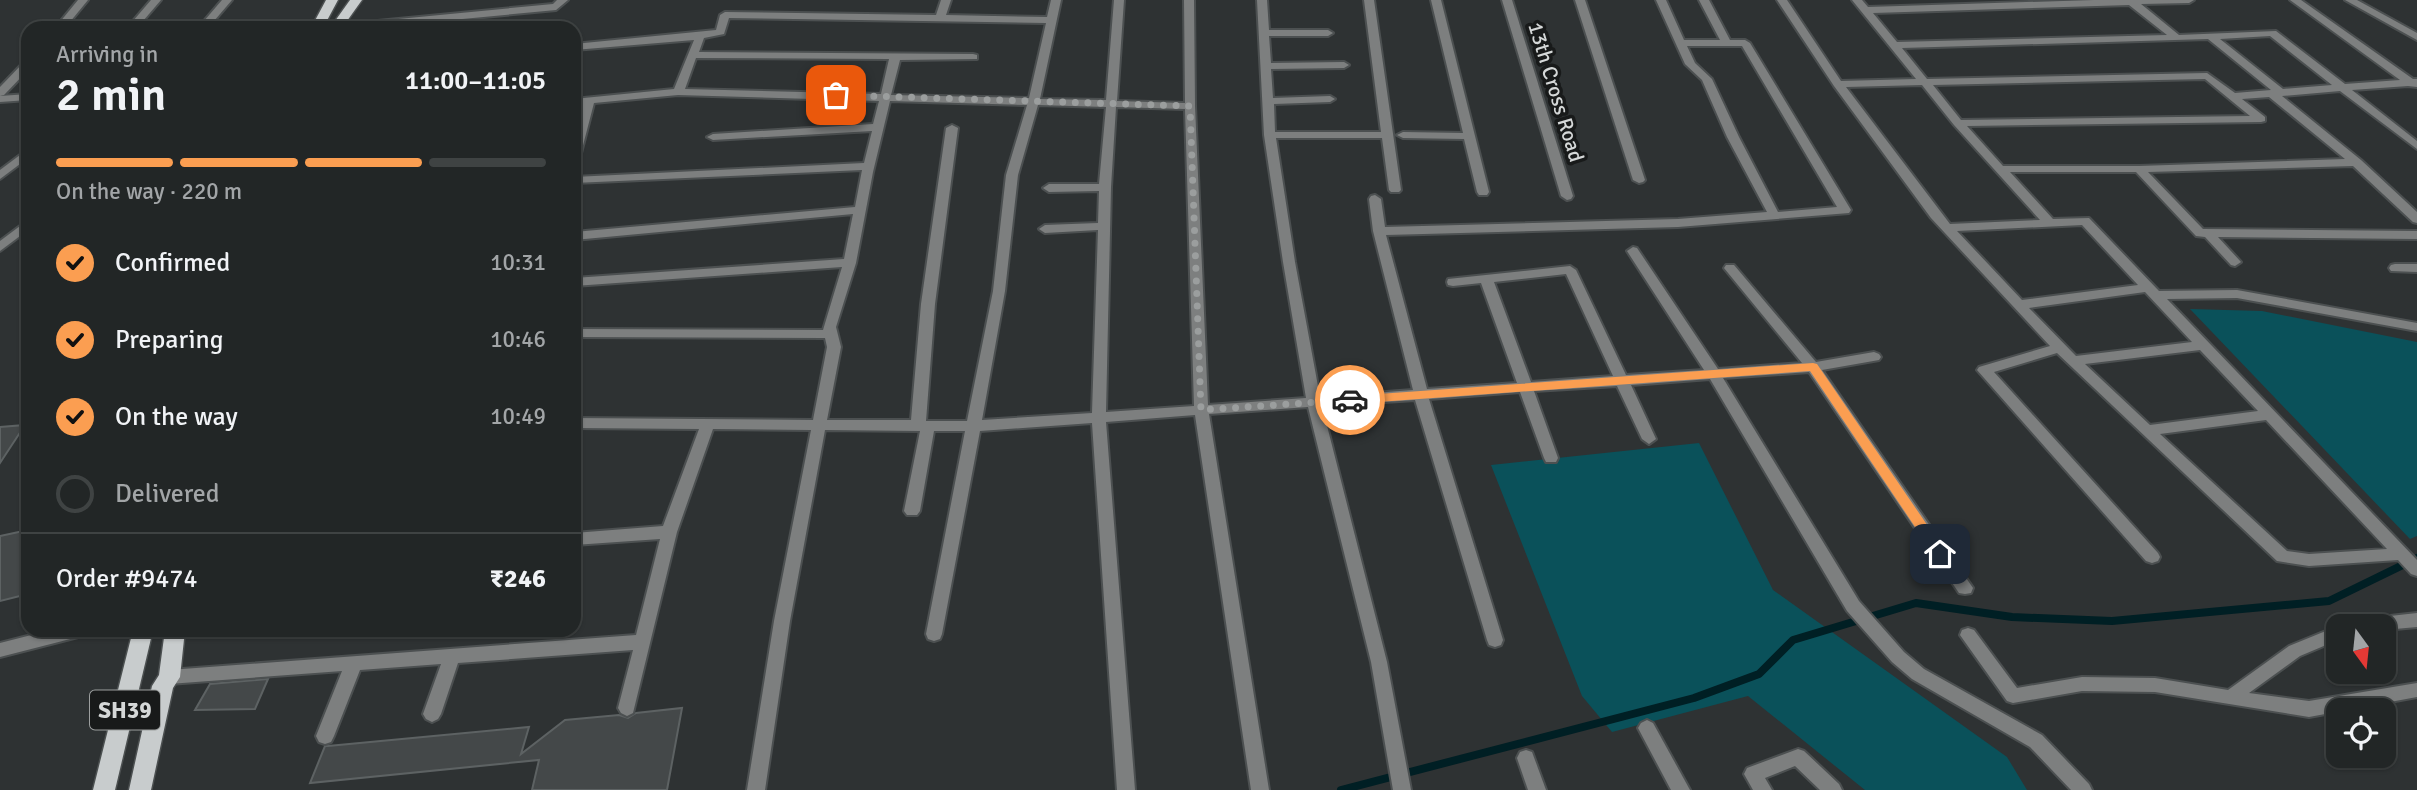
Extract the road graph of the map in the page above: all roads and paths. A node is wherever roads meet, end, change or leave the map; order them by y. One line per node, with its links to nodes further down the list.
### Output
1 (83, 0): 30 (street)
2 (156, 0): 31 (street)
3 (227, 0): 32 (street)
4 (332, 0): 33 (main road)
5 (356, 0): 34 (main road)
6 (498, 0): 27 (street)
7 (563, 0): 27 (street)
8 (946, 0): 28 (street)
9 (1056, 0): 29 (street)
10 (1119, 0): 67 (street)
11 (1189, 0): 68 (street)
12 (1262, 0): 36 (street)
13 (1369, 0): 74 (street)
14 (1436, 0): 76 (street)
15 (1507, 0): 91 (street, 13th Cross Road)
16 (1580, 0): 86 (street)
17 (1661, 0): 42 (street)
18 (1704, 0): 43 (street)
19 (1782, 0): 53 (street)
20 (1857, 0): 26 (street)
21 (2189, 0): 24 (street)
22 (2295, 0): 54 (street)
23 (2350, 0): 40 (street)
24 (2132, 2): 25 (street); 41 (street)
25 (1970, 4): 26 (street)
26 (1865, 10): 44 (street)
27 (494, 12): 35 (street)
28 (940, 19): 29 (street); 38 (street)
29 (1052, 20): 64 (street)
30 (66, 21)
31 (138, 21)
32 (209, 21)
33 (321, 21)
34 (341, 21)
35 (405, 21)
36 (1264, 33): 37 (street); 50 (street)
37 (1328, 33)
38 (700, 36): 45 (street); 46 (street)
39 (2210, 36): 41 (street); 55 (street); 57 (street)
40 (2417, 37)
41 (2177, 38): 44 (street)
42 (1681, 43): 43 (street); 94 (street)
43 (1727, 43): 94 (street)
44 (1895, 45): 52 (street)
45 (581, 46)
46 (692, 55): 47 (street); 56 (street)
47 (895, 57): 48 (street); 59 (street)
48 (973, 57)
49 (1344, 65): 50 (street)
50 (1266, 66): 65 (street)
51 (21, 72): 58 (street)
52 (1926, 82): 53 (street); 60 (street); 69 (street)
53 (1839, 84): 98 (street)
54 (2415, 84): 55 (street)
55 (2344, 89): 57 (street); 78 (street)
56 (678, 92): 59 (street); 63 (street)
57 (2277, 94): 60 (street); 80 (street)
58 (0, 96): 61 (street)
59 (884, 96): 64 (street); 70 (street)
60 (2234, 96): 69 (street)
61 (21, 97)
62 (1330, 99): 65 (street)
63 (590, 100): 66 (street); 72 (street)
64 (1034, 100): 67 (street); 137 (street)
65 (1268, 100): 73 (street)
66 (581, 101)
67 (1112, 103): 68 (street); 87 (street)
68 (1190, 106): 130 (street)
69 (1958, 123): 82 (street)
70 (877, 127): 77 (street); 81 (street)
71 (952, 128): 136 (street)
72 (581, 132)
73 (1270, 135): 74 (street); 129 (street)
74 (1387, 135): 89 (street)
75 (1404, 135): 76 (street)
76 (1469, 136): 90 (street)
77 (713, 137)
78 (2417, 146)
79 (21, 158): 84 (street)
80 (2357, 162): 83 (street); 95 (street)
81 (868, 166): 85 (street); 93 (street)
82 (2000, 169): 83 (street); 96 (street)
83 (2139, 169): 102 (street)
84 (0, 176)
85 (581, 180)
86 (1639, 180)
87 (1105, 187): 88 (street); 97 (street)
88 (1049, 188)
89 (1395, 190)
90 (1483, 192)
91 (1567, 196)
92 (1375, 200): 101 (street)
93 (859, 210): 103 (street); 108 (street)
94 (1774, 215): 101 (street)
95 (2417, 219)
96 (2048, 221): 98 (street); 115 (street)
97 (1104, 226): 99 (street); 132 (street)
98 (1948, 228): 116 (street)
99 (1045, 229)
100 (21, 230): 105 (street)
101 (1379, 231): 128 (street)
102 (2208, 233): 104 (street); 107 (street)
103 (581, 235)
104 (2417, 235)
105 (0, 247)
106 (1633, 251): 125 (street)
107 (2235, 262)
108 (850, 263): 113 (street); 119 (street)
109 (1730, 268): 124 (street)
110 (2395, 268): 111 (street)
111 (2417, 268)
112 (1486, 278): 114 (street); 126 (street); 127 (street)
113 (581, 282)
114 (1453, 282)
115 (2154, 291): 116 (street); 117 (street); 120 (street)
116 (2018, 304): 121 (street)
117 (2417, 327)
118 (581, 333): 119 (street)
119 (831, 334): 135 (street)
120 (2204, 345): 123 (street); 131 (street)
121 (2059, 348): 123 (street); 144 (street)
122 (1874, 357): 124 (street)
123 (2073, 361): 138 (street)
124 (1813, 367): 125 (street); 146 (street)
125 (1714, 374): 126 (street); 178 (street)
126 (1621, 381): 127 (street); 139 (street)
127 (1525, 387): 128 (street); 140 (street)
128 (1421, 395): 129 (street); 155 (street)
129 (1314, 402): 130 (street); 173 (street)
130 (1201, 410): 132 (street); 172 (street)
131 (2270, 415): 138 (street); 145 (street)
132 (1099, 417): 137 (street); 171 (street)
133 (581, 423): 134 (street)
134 (708, 424): 135 (street); 142 (street)
135 (817, 425): 136 (street); 170 (street)
136 (923, 426): 137 (street); 141 (street)
137 (974, 426): 149 (street)
138 (2147, 430): 145 (street)
139 (1649, 439)
140 (1552, 458)
141 (912, 511)
142 (669, 532): 143 (street); 156 (street)
143 (581, 538)
144 (2152, 557)
145 (2412, 563)
146 (1965, 588)
147 (2417, 620): 148 (street)
148 (2396, 622)
149 (934, 634)
150 (1968, 635): 162 (street)
151 (51, 637): 157 (street)
152 (141, 637): 168 (main road, SH39)
153 (174, 637): 160 (main road)
154 (2326, 637): 162 (street)
155 (1495, 640)
156 (641, 642): 158 (street); 163 (street)
157 (0, 650)
158 (452, 656): 159 (street); 164 (street)
159 (354, 663): 160 (street); 166 (street)
160 (169, 677): 169 (main road)
161 (2417, 690): 162 (street)
162 (2231, 698)
163 (626, 708)
164 (432, 714)
165 (1647, 728): 175 (street)
166 (325, 736)
167 (1526, 758): 174 (street)
168 (104, 790)
169 (140, 790)
170 (756, 790)
171 (1126, 790)
172 (1260, 790)
173 (1402, 790)
174 (1537, 790)
175 (1681, 790)
176 (1763, 790): 177 (street)
177 (1833, 790)
178 (2083, 790)

